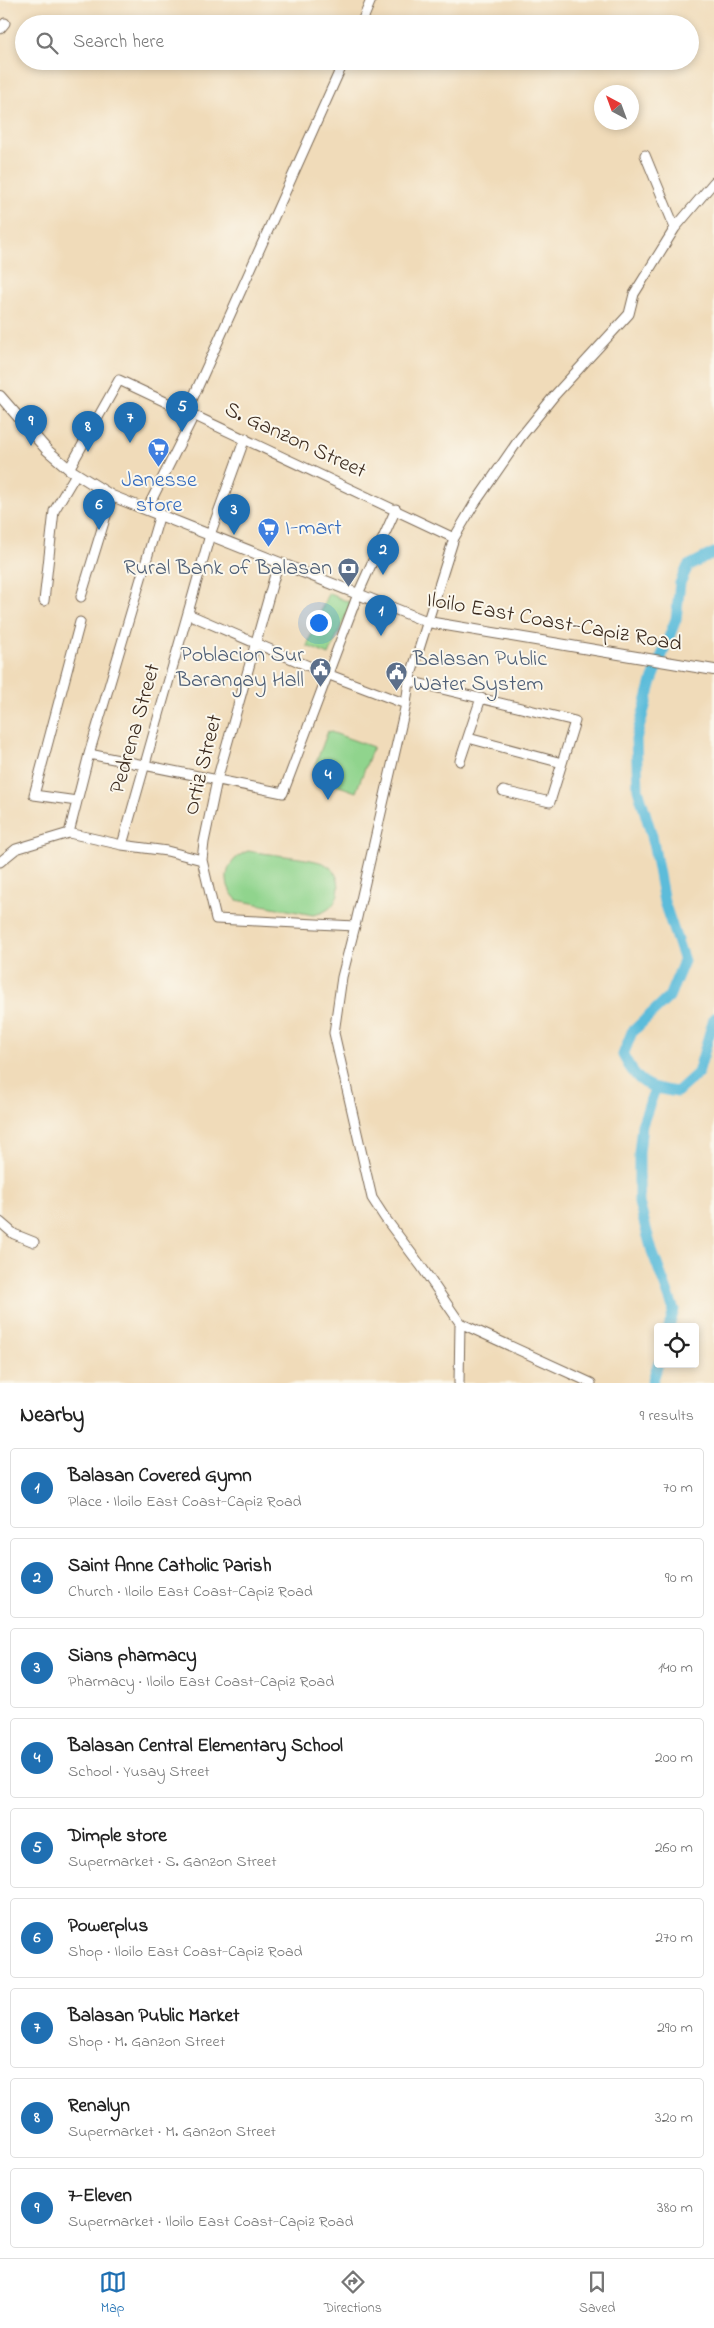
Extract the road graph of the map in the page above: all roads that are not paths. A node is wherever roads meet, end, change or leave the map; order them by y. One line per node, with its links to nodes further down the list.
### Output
1 (371, 0): 2 (street)
2 (365, 15)
3 (340, 70): 8 (street)
4 (645, 155): 6 (street)
5 (714, 182): 6 (street)
6 (675, 228): 16 (street)
7 (0, 396): 10 (main road, Iloilo East Coast-Capiz Road)
8 (190, 413): 9 (street, S. Ganzon Street); 10 (street, S. Ganzon Street); 12 (street)
9 (245, 438): 13 (street, S. Ganzon Street); 15 (street, Pedrena Street)
10 (72, 472): 11 (main road, Iloilo East Coast-Capiz Road); 20 (street)
11 (112, 496): 12 (main road, Iloilo East Coast-Capiz Road); 19 (street)
12 (147, 509): 14 (main road, Iloilo East Coast-Capiz Road)
13 (396, 509): 16 (street, S. Ganzon Street); 18 (street)
14 (160, 514): 15 (main road, Iloilo East Coast-Capiz Road); 31 (street)
15 (210, 535): 17 (main road, Iloilo East Coast-Capiz Road); 21 (street, Pedrena Street)
16 (454, 538): 23 (street)
17 (278, 564): 18 (main road, Iloilo East Coast-Capiz Road); 24 (street, Ortiz Street)
18 (358, 594): 23 (main road, Iloilo East Coast-Capiz Road); 26 (street)
19 (81, 597)
20 (44, 601)
21 (188, 614): 24 (street); 34 (street, Pedrena Street)
22 (80, 622): 37 (street)
23 (428, 622): 25 (main road, Iloilo East Coast-Capiz Road); 27 (street)
24 (256, 643): 26 (street); 35 (street, Ortiz Street)
25 (714, 670)
26 (327, 674): 29 (street); 35 (street)
27 (409, 681): 28 (street); 29 (street)
28 (481, 698): 30 (street); 33 (street)
29 (406, 704): 42 (street)
30 (468, 738): 32 (street); 33 (street)
31 (89, 754): 34 (street); 37 (street)
32 (460, 761)
33 (562, 763): 36 (street)
34 (146, 766): 35 (street); 39 (street, Pedrena Street)
35 (217, 780): 40 (street, Ortiz Street)
36 (503, 791)
37 (77, 801): 38 (street)
38 (69, 833): 39 (street); 41 (street)
39 (122, 845): 40 (street)
40 (202, 860): 42 (street)
41 (0, 862)
42 (355, 926): 45 (street)
43 (0, 1222): 44 (street)
44 (34, 1242)
45 (460, 1323): 46 (street); 47 (street)
46 (459, 1383)
47 (591, 1383)

